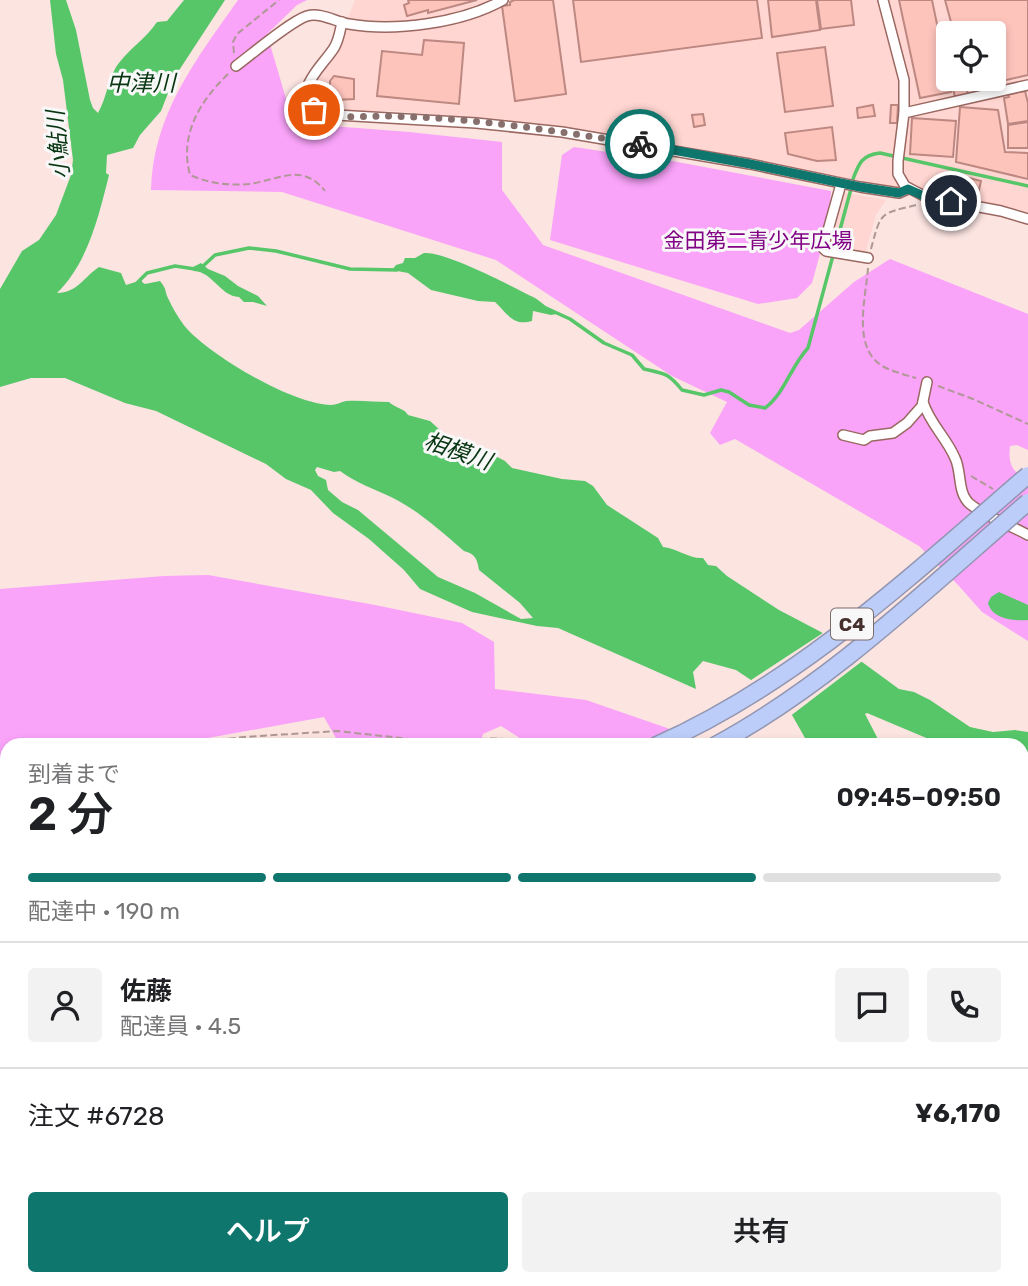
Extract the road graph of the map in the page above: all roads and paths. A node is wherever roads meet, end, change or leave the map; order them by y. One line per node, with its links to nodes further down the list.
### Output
1 (279, 0): 5 (path)
2 (503, 0): 4 (street)
3 (883, 0): 7 (street)
4 (342, 22): 5 (street); 8 (street)
5 (238, 64): 10 (path)
6 (1028, 85): 7 (street)
7 (904, 113): 9 (street)
8 (841, 184): 9 (street); 13 (street)
9 (908, 189): 11 (street)
10 (325, 191)
11 (924, 196): 12 (street); 13 (path)
12 (1028, 219)
13 (868, 258): 14 (path)
14 (927, 382): 15 (street); 16 (path)
15 (923, 402): 17 (street); 20 (street)
16 (1028, 424)
17 (843, 435)
18 (1028, 475): 23 (highway, C4, bridge)
19 (1028, 502): 24 (highway, C4, bridge)
20 (1028, 535)
21 (235, 738): 22 (path)
22 (406, 738)
23 (671, 738)
24 (728, 738)

